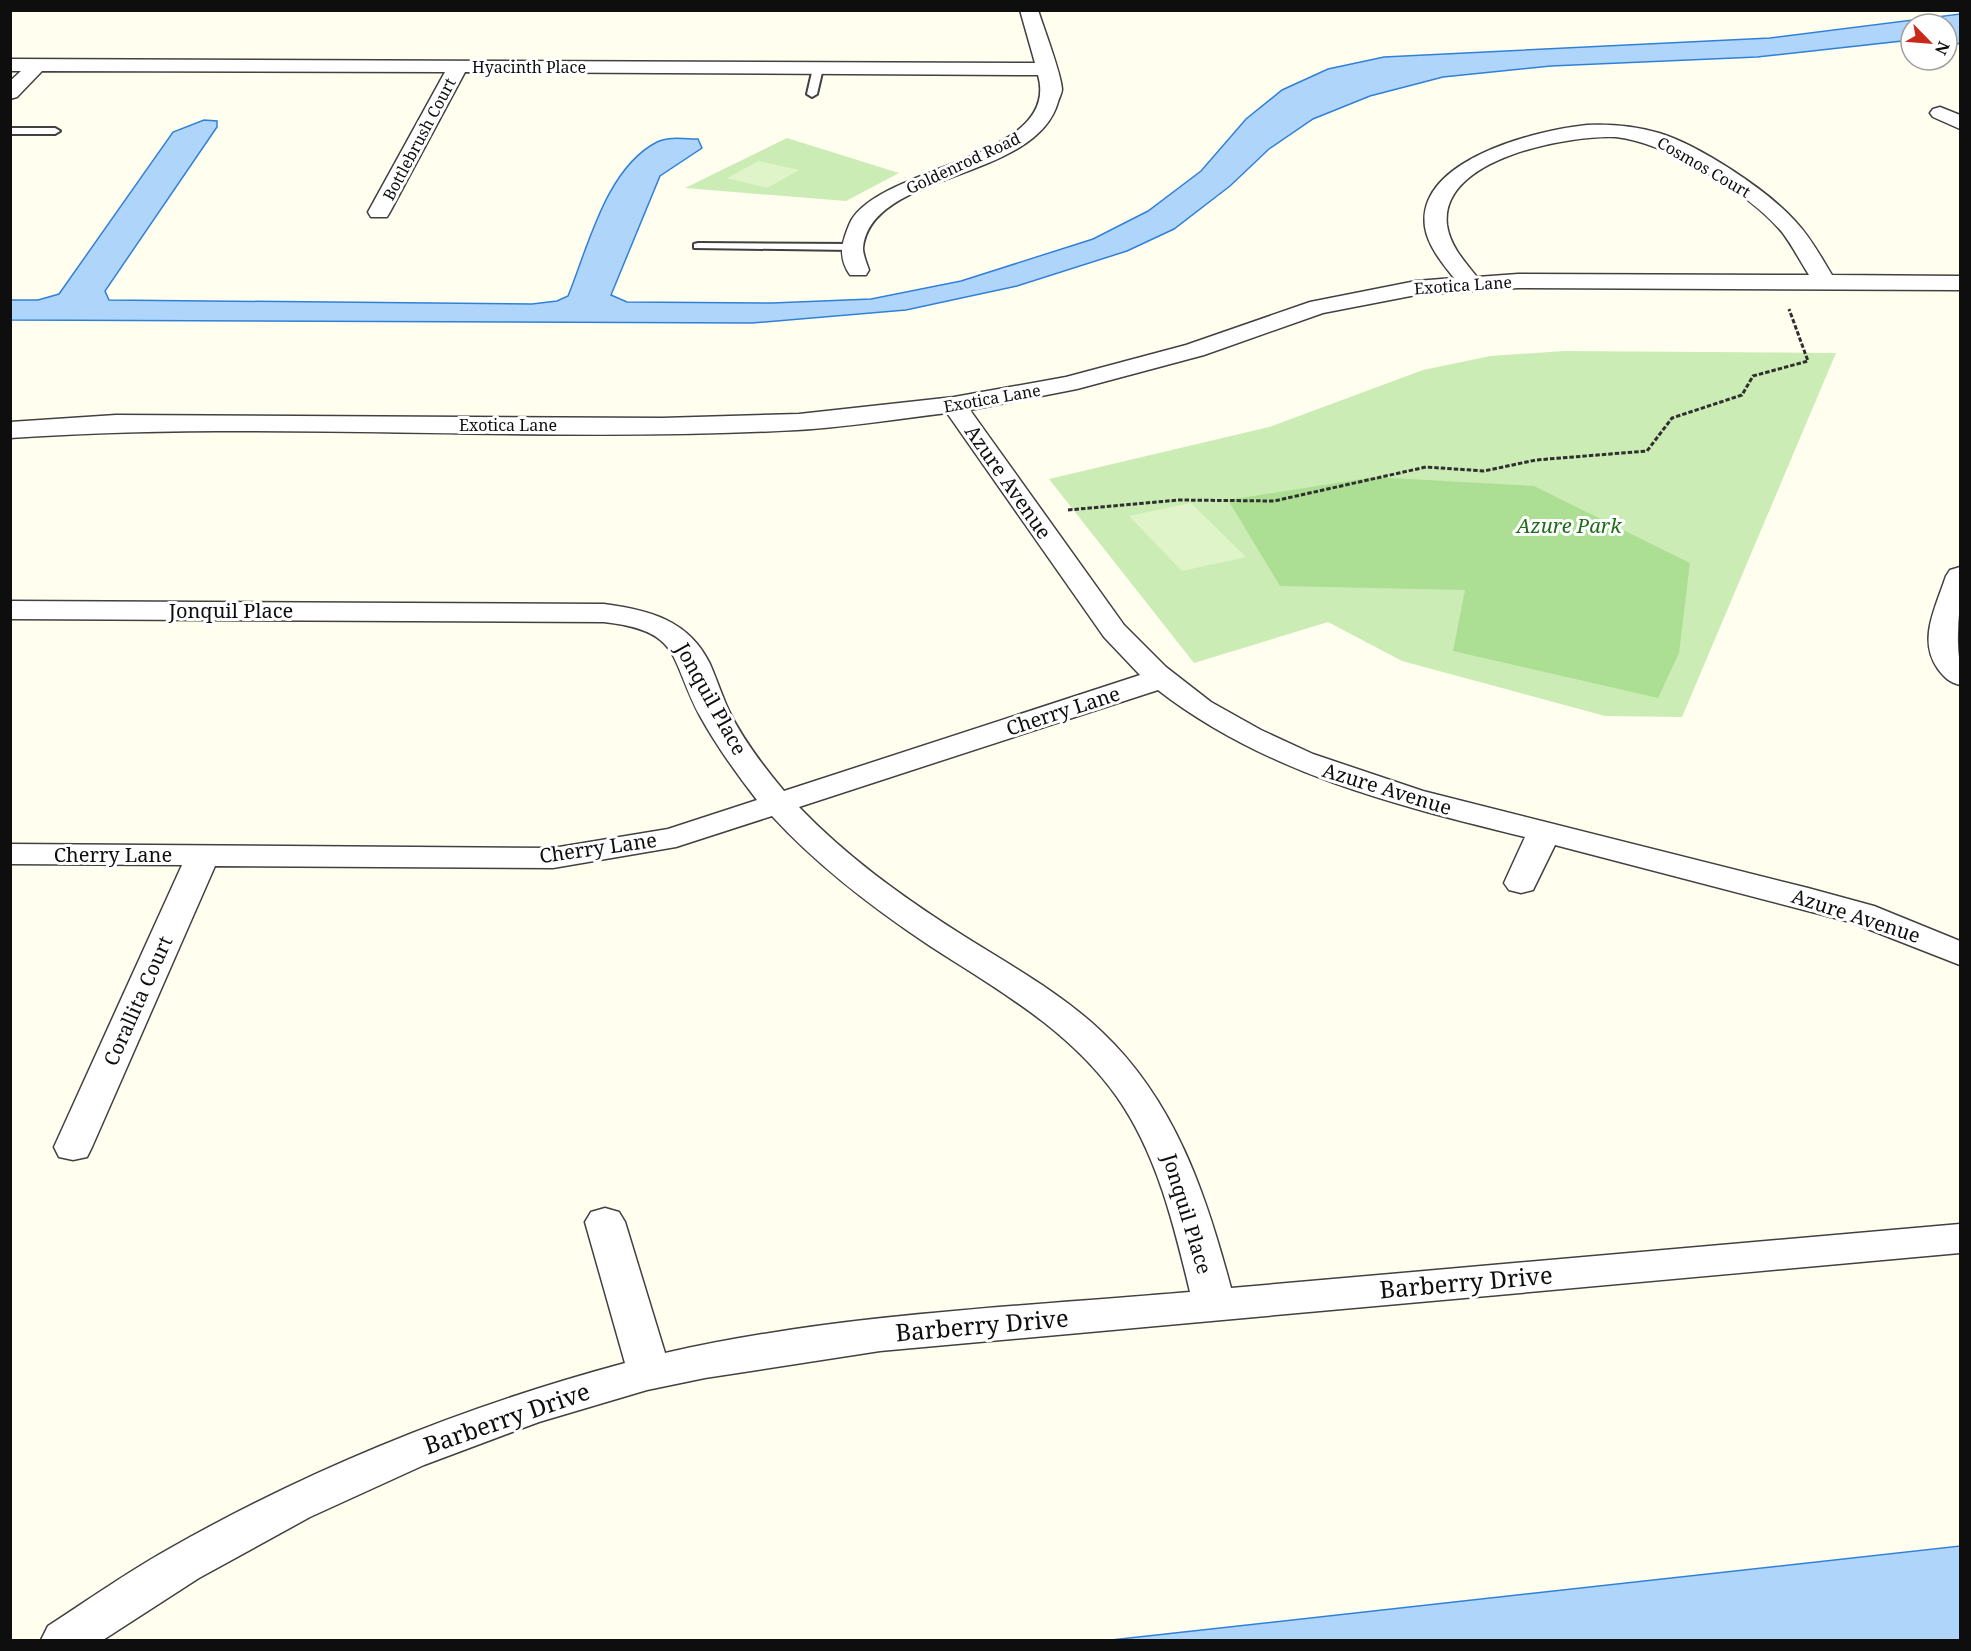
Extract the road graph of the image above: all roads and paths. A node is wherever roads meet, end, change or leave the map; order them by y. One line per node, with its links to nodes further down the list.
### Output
1 (1029, 10): 6 (street, Goldenrod Road)
2 (10, 65): 3 (street, Hyacinth Place)
3 (38, 65): 4 (street, Hyacinth Place); 7 (street)
4 (458, 67): 5 (street, Hyacinth Place); 13 (street, Bottlebrush Court)
5 (818, 68): 6 (street, Hyacinth Place); 8 (lane)
6 (1047, 69): 15 (street, Goldenrod Road)
7 (10, 93)
8 (812, 94)
9 (1940, 113): 10 (street)
10 (1960, 123)
11 (10, 131): 12 (lane)
12 (55, 131)
13 (379, 212)
14 (698, 246): 15 (lane)
15 (852, 247): 16 (street)
16 (858, 270)
17 (1778, 282): 18 (street, Exotica Lane); 19 (street, Exotica Lane); 23 (path)
18 (1824, 282): 19 (street, Cosmos Court); 20 (street, Exotica Lane)
19 (1470, 283): 21 (street, Exotica Lane)
20 (1960, 283)
21 (954, 405): 22 (street, Exotica Lane); 27 (street, Azure Avenue)
22 (10, 430)
23 (1068, 510)
24 (1960, 576): 26 (street)
25 (10, 610): 28 (street, Jonquil Place)
26 (1960, 676)
27 (1160, 679): 28 (street, Cherry Lane); 29 (street, Azure Avenue)
28 (778, 804): 31 (street, Cherry Lane); 37 (street, Jonquil Place)
29 (1544, 832): 32 (street); 33 (street, Azure Avenue)
30 (10, 854): 31 (street, Cherry Lane)
31 (203, 855): 34 (street, Corallita Court)
32 (1521, 882)
33 (1960, 954)
34 (73, 1147)
35 (605, 1222): 38 (street)
36 (1960, 1239): 37 (street, Barberry Drive)
37 (1214, 1305): 38 (street, Barberry Drive)
38 (649, 1373): 39 (street, Barberry Drive)
39 (65, 1641)

